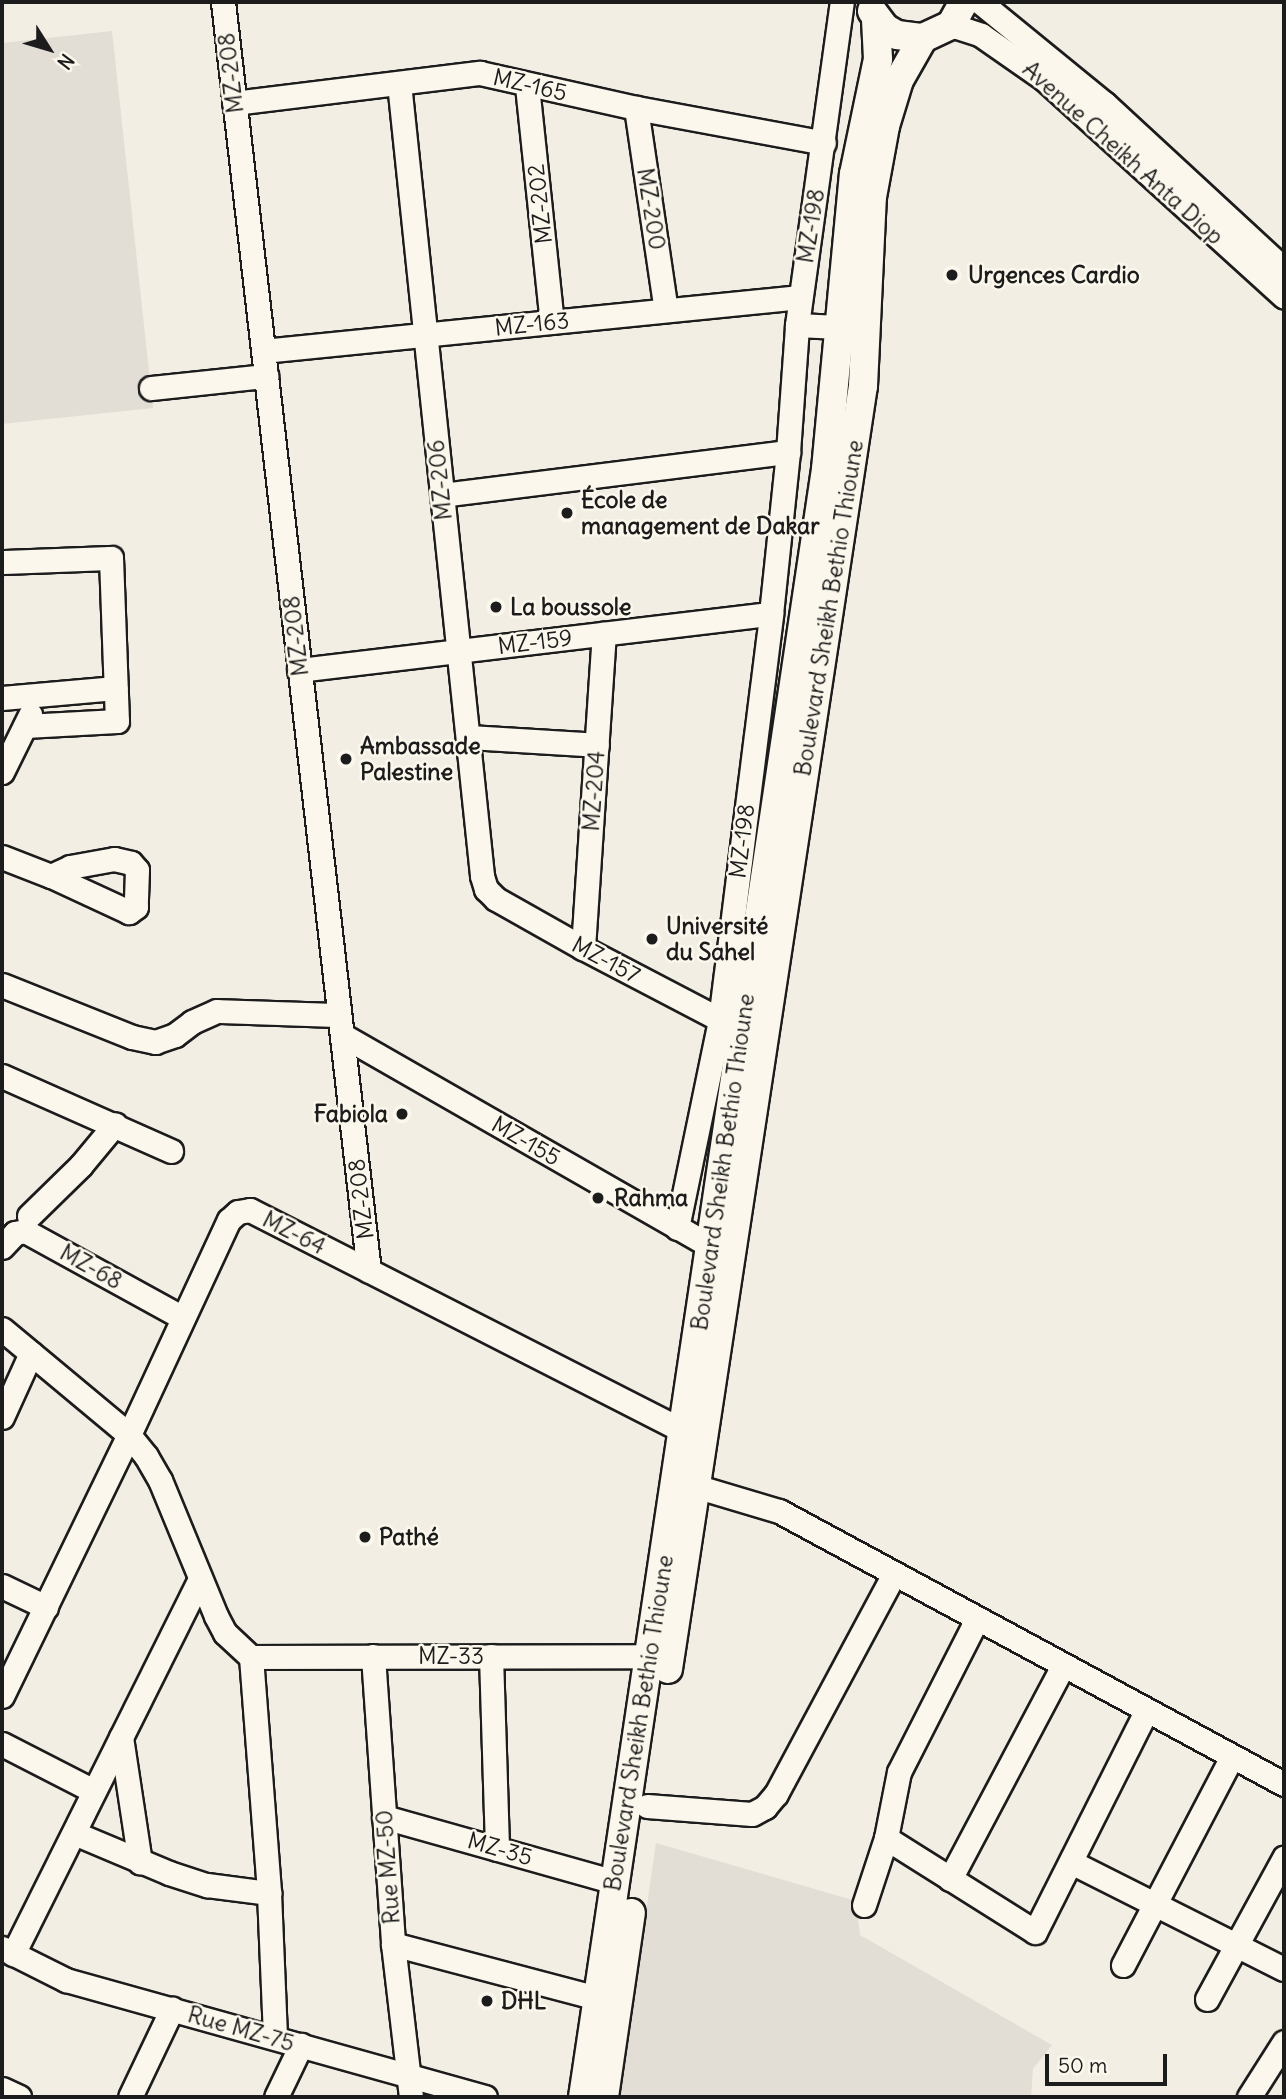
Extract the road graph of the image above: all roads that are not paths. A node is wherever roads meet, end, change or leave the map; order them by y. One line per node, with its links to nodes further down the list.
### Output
1 (223, 2): 9 (street, MZ-208)
2 (842, 2): 11 (street, MZ-198)
3 (980, 2): 12 (street, Avenue Cheikh Anta Diop)
4 (872, 10): 6 (main road); 18 (main road, Boulevard Sheikh Bethio Thioune)
5 (958, 13): 6 (main road); 14 (street, Avenue Cheikh Anta Diop)
6 (923, 38): 58 (main road, Boulevard Sheikh Bethio Thioune)
7 (399, 83): 8 (street, MZ-165); 9 (street, MZ-165); 19 (street, MZ-206)
8 (527, 86): 10 (street, MZ-165); 16 (street, MZ-202)
9 (234, 103): 20 (street, MZ-208)
10 (636, 108): 11 (street, MZ-165); 15 (street, MZ-200)
11 (824, 143): 13 (street, MZ-198)
12 (1284, 269)
13 (800, 297): 15 (street, MZ-163); 17 (street, MZ-198)
14 (1284, 298)
15 (666, 310): 16 (street, MZ-163)
16 (552, 322): 19 (street, MZ-163)
17 (797, 325): 18 (street); 23 (street, MZ-198)
18 (839, 327): 43 (main road, Boulevard Sheikh Bethio Thioune)
19 (425, 335): 20 (street, MZ-163); 24 (street, MZ-206)
20 (263, 352): 21 (street, MZ-208)
21 (266, 376): 22 (street); 29 (street, MZ-208)
22 (151, 388)
23 (788, 452): 24 (street); 26 (street, MZ-198)
24 (442, 495): 28 (street, MZ-206)
25 (2, 562): 30 (street)
26 (771, 614): 27 (street, MZ-159); 43 (street, MZ-198)
27 (604, 634): 28 (street, MZ-159); 35 (street, MZ-204)
28 (458, 651): 29 (street, MZ-159); 34 (street, MZ-206)
29 (299, 670): 42 (street, MZ-208)
30 (116, 688): 31 (street); 33 (street)
31 (40, 696): 32 (street); 33 (street)
32 (2, 698)
33 (24, 726): 36 (street)
34 (468, 737): 35 (street); 39 (street, MZ-206)
35 (597, 745): 40 (street, MZ-204)
36 (2, 772)
37 (2, 857): 38 (street)
38 (51, 876)
39 (482, 876): 40 (street, MZ-157)
40 (583, 948): 43 (street, MZ-157)
41 (2, 985): 42 (street)
42 (340, 1025): 48 (street, MZ-155); 51 (street, MZ-208)
43 (731, 1026): 48 (street, MZ-198); 49 (main road, Boulevard Sheikh Bethio Thioune)
44 (2, 1076): 45 (street)
45 (115, 1124): 46 (street); 47 (street)
46 (171, 1151)
47 (29, 1216)
48 (677, 1228): 49 (street, MZ-155)
49 (710, 1246): 56 (main road, Boulevard Sheikh Bethio Thioune)
50 (2, 1247): 52 (street, MZ-68)
51 (369, 1270): 52 (street, MZ-64); 56 (street, MZ-64)
52 (183, 1318): 57 (street, MZ-64)
53 (2, 1329): 54 (street)
54 (31, 1353): 55 (street); 57 (street)
55 (2, 1417)
56 (683, 1431): 66 (main road, Boulevard Sheikh Bethio Thioune)
57 (129, 1435): 60 (street); 62 (street, MZ-64)
58 (695, 1486): 59 (street); 76 (main road, Boulevard Sheikh Bethio Thioune)
59 (894, 1574): 63 (street); 76 (street)
60 (200, 1579): 67 (street); 71 (street)
61 (2, 1586): 62 (street)
62 (46, 1607): 69 (street, MZ-64)
63 (977, 1619): 68 (street); 79 (street)
64 (373, 1656): 65 (street, MZ-33); 67 (street, MZ-33); 77 (street, Rue MZ-50)
65 (491, 1656): 66 (street, MZ-33); 80 (street)
66 (650, 1656): 85 (main road, Boulevard Sheikh Bethio Thioune)
67 (251, 1657): 86 (street)
68 (1063, 1666): 70 (street); 84 (street)
69 (2, 1696)
70 (1146, 1711): 73 (street); 82 (street)
71 (121, 1737): 75 (street); 83 (street)
72 (2, 1744): 75 (street)
73 (1231, 1758): 74 (street); 87 (street)
74 (1284, 1784)
75 (94, 1791): 78 (street)
76 (647, 1806): 107 (main road, Boulevard Sheikh Bethio Thioune)
77 (384, 1817): 80 (street, MZ-35); 89 (street, Rue MZ-50)
78 (74, 1833): 83 (street); 91 (street)
79 (886, 1838): 84 (street); 88 (street)
80 (497, 1849): 85 (street, MZ-35)
81 (1284, 1858): 90 (street)
82 (1070, 1862): 84 (street); 87 (street)
83 (140, 1863): 86 (street)
84 (950, 1879)
85 (616, 1882): 94 (main road, Boulevard Sheikh Bethio Thioune)
86 (269, 1893): 97 (street)
87 (1154, 1903): 90 (street); 92 (street)
88 (864, 1905)
89 (393, 1944): 94 (street); 100 (street, Rue MZ-50)
90 (1238, 1945): 93 (street); 95 (street)
91 (8, 1951): 96 (street, Rue MZ-75)
92 (1122, 1965)
93 (1284, 1969)
94 (598, 1998): 106 (main road, Boulevard Sheikh Bethio Thioune)
95 (1207, 1999)
96 (172, 2009): 97 (street, Rue MZ-75); 103 (street)
97 (275, 2038): 99 (street, Rue MZ-75)
98 (1284, 2042): 108 (street)
99 (301, 2045): 100 (street, Rue MZ-75); 104 (street)
100 (411, 2087): 105 (street, Rue MZ-75)
101 (2, 2089): 102 (street)
102 (19, 2097)
103 (130, 2097)
104 (276, 2097)
105 (485, 2097)
106 (583, 2097)
107 (604, 2097)
108 (1249, 2097)

